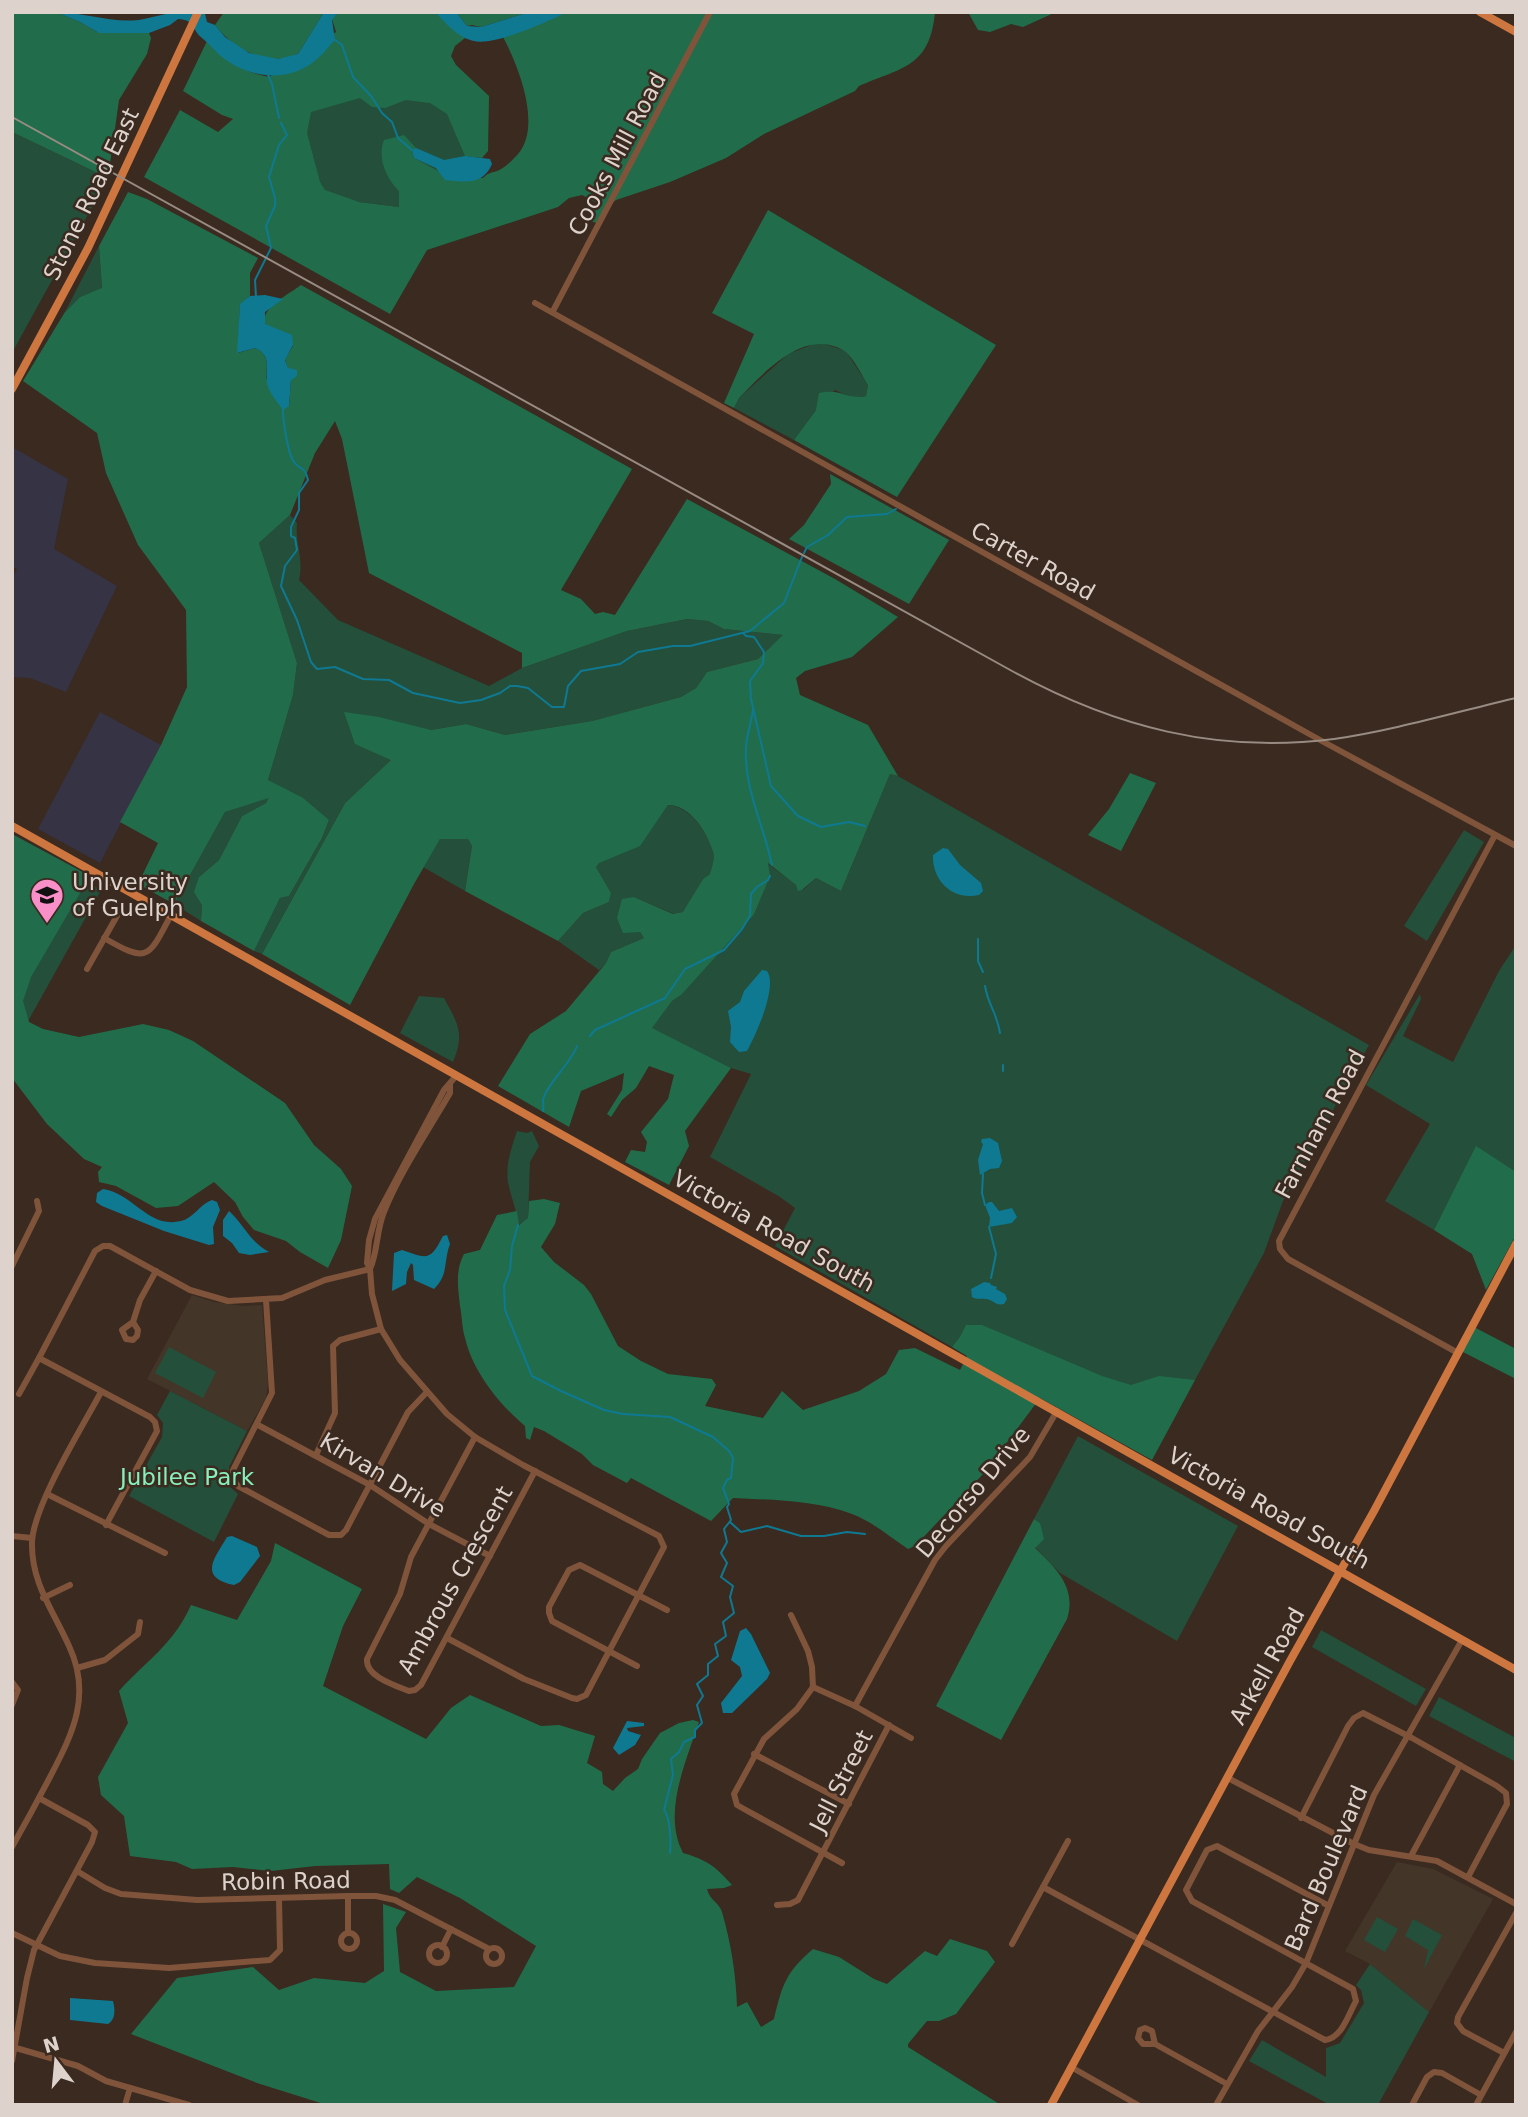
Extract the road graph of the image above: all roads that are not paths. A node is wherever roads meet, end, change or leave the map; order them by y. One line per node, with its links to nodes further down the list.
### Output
1 (198, 12): 7 (main road, Stone Road East)
2 (710, 12): 6 (street, Cooks Mill Road)
3 (1480, 12): 4 (main road)
4 (1516, 32)
5 (535, 303): 6 (street, Carter Road)
6 (553, 311): 9 (street, Carter Road)
7 (12, 389)
8 (12, 826): 12 (main road, Victoria Road South)
9 (1495, 835): 10 (street, Carter Road); 26 (street, Farnham Road)
10 (1516, 846)
11 (121, 907): 13 (street)
12 (171, 915): 13 (street); 15 (main road, Victoria Road South)
13 (104, 938): 14 (street)
14 (87, 968)
15 (456, 1076): 21 (street); 31 (main road, Victoria Road South)
16 (37, 1201): 19 (street)
17 (1516, 1244): 26 (main road, Arkell Road)
18 (12, 1247): 19 (street)
19 (20, 1252): 20 (street)
20 (12, 1266)
21 (370, 1269): 23 (street); 25 (street)
22 (156, 1271): 23 (street); 24 (street); 27 (street)
23 (265, 1300): 32 (street)
24 (133, 1322)
25 (381, 1329): 29 (street); 34 (street)
26 (1458, 1353): 44 (main road, Arkell Road)
27 (39, 1358): 28 (street); 30 (street)
28 (101, 1392): 37 (street); 39 (street)
29 (427, 1392): 33 (street); 36 (street)
30 (19, 1394)
31 (1057, 1411): 44 (main road, Victoria Road South); 60 (street, Decorso Drive)
32 (258, 1425): 34 (street, Kirvan Drive); 36 (street)
33 (475, 1437): 35 (street); 38 (street, Ambrous Crescent)
34 (316, 1455): 36 (street, Kirvan Drive)
35 (535, 1471): 43 (street, Ambrous Crescent); 46 (street)
36 (370, 1485): 38 (street, Kirvan Drive)
37 (47, 1494): 39 (street); 41 (street)
38 (429, 1524): 43 (street, Kirvan Drive); 51 (street, Ambrous Crescent)
39 (106, 1525): 42 (street)
40 (12, 1536): 41 (street)
41 (32, 1538): 47 (street)
42 (165, 1553)
43 (490, 1556): 51 (street, Ambrous Crescent)
44 (1341, 1570): 52 (main road, Victoria Road South); 66 (main road, Arkell Road)
45 (70, 1585): 47 (street)
46 (639, 1595): 48 (street); 53 (street); 53 (street)
47 (43, 1598): 55 (street)
48 (667, 1610)
49 (791, 1615): 58 (street)
50 (140, 1622): 55 (street)
51 (447, 1638): 53 (street)
52 (1462, 1640): 56 (main road, Victoria Road South); 62 (street, Bard Boulevard)
53 (609, 1651): 54 (street)
54 (637, 1666)
55 (77, 1668): 67 (street)
56 (1516, 1670)
57 (12, 1682): 59 (street)
58 (813, 1687): 60 (street); 64 (street)
59 (12, 1705)
60 (855, 1706): 61 (street)
61 (889, 1725): 63 (street); 68 (street, Jell Street)
62 (1406, 1735): 65 (street); 69 (street); 71 (street, Bard Boulevard)
63 (911, 1738)
64 (754, 1754): 68 (street); 73 (street)
65 (1460, 1765): 74 (street); 77 (street)
66 (1228, 1778): 69 (street); 88 (main road, Arkell Road)
67 (39, 1798): 72 (street); 76 (street)
68 (849, 1804): 73 (street, Jell Street)
69 (1301, 1818): 71 (street)
70 (1068, 1841): 78 (street)
71 (1354, 1844): 74 (street); 83 (street, Bard Boulevard)
72 (12, 1847)
73 (823, 1853): 75 (street); 82 (street, Jell Street)
74 (1411, 1856): 77 (street)
75 (842, 1863)
76 (77, 1871): 80 (street, Robin Road); 90 (street)
77 (1468, 1877): 81 (street)
78 (1043, 1887): 88 (street); 89 (street)
79 (348, 1896): 80 (street, Robin Road); 85 (street, Robin Road); 87 (street)
80 (279, 1898): 90 (street)
81 (1516, 1904)
82 (777, 1905)
83 (1329, 1906): 93 (street, Bard Boulevard); 93 (street)
84 (1516, 1913): 98 (street)
85 (451, 1929): 91 (street); 92 (street, Robin Road)
86 (12, 1933): 90 (street)
87 (348, 1933)
88 (1140, 1940): 94 (street); 100 (main road, Arkell Road)
89 (1012, 1944)
90 (36, 1946): 97 (street)
91 (442, 1947)
92 (489, 1949)
93 (1306, 1963): 94 (street, Bard Boulevard); 94 (street)
94 (1273, 2012): 101 (street, Bard Boulevard)
95 (1516, 2032): 98 (street)
96 (1155, 2044): 101 (street)
97 (16, 2048): 99 (street); 102 (street)
98 (1504, 2053): 103 (street)
99 (12, 2061)
100 (1071, 2067): 106 (main road, Arkell Road); 107 (street)
101 (1227, 2084): 108 (street, Bard Boulevard)
102 (130, 2088): 104 (street); 105 (street)
103 (1481, 2095): 109 (street); 110 (street)
104 (125, 2105)
105 (188, 2105)
106 (1051, 2105)
107 (1139, 2105)
108 (1216, 2105)
109 (1412, 2105)
110 (1476, 2105)

